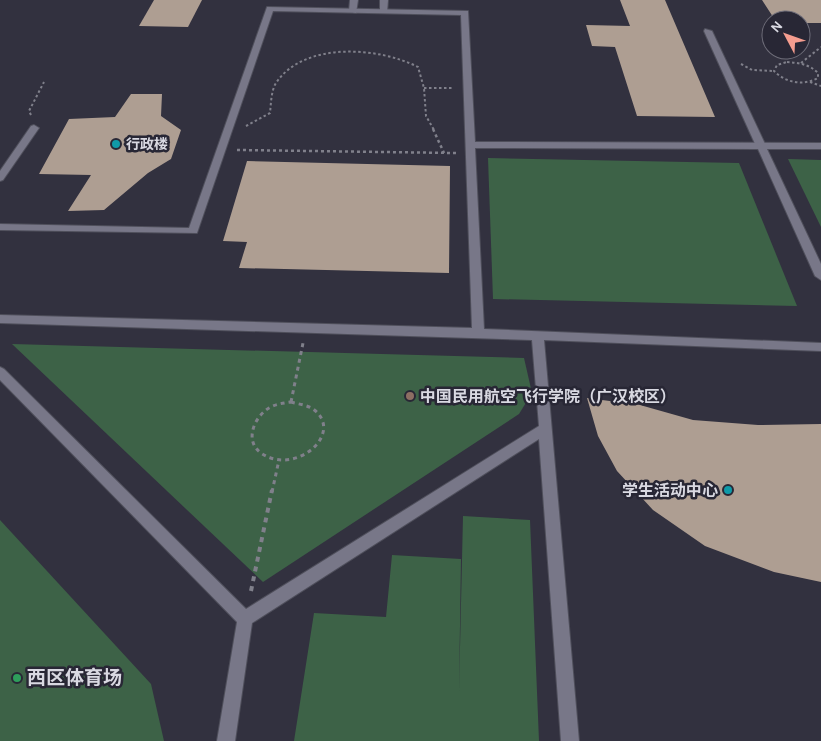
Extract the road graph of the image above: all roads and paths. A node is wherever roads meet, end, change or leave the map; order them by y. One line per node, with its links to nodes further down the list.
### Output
1 (354, 0): 3 (street)
2 (384, 0): 4 (street)
3 (353, 11): 4 (street); 17 (street)
4 (384, 11): 15 (street)
5 (708, 31): 7 (street)
6 (821, 47): 8 (path)
7 (718, 52): 9 (path); 18 (street)
8 (801, 63): 9 (path); 10 (path)
9 (774, 71): 12 (path)
10 (819, 73): 12 (path)
11 (44, 82): 16 (path)
12 (810, 82): 13 (path)
13 (821, 86)
14 (424, 88): 15 (path); 17 (path); 22 (path)
15 (468, 89): 21 (street)
16 (34, 128): 23 (street)
17 (226, 137): 20 (street)
18 (761, 146): 19 (street); 21 (street); 25 (street)
19 (821, 146)
20 (221, 149): 22 (path); 24 (street)
21 (470, 149): 22 (path); 28 (street)
22 (444, 153)
23 (0, 178)
24 (0, 227)
25 (821, 276)
26 (0, 320): 27 (street)
27 (306, 328): 28 (street); 32 (path)
28 (478, 333): 29 (street)
29 (538, 335): 30 (street); 33 (street)
30 (821, 347)
31 (0, 372): 35 (street)
32 (291, 402): 34 (path); 34 (path)
33 (545, 429): 35 (street); 37 (street)
34 (279, 460): 35 (path)
35 (245, 619): 36 (street)
36 (226, 741)
37 (570, 741)

